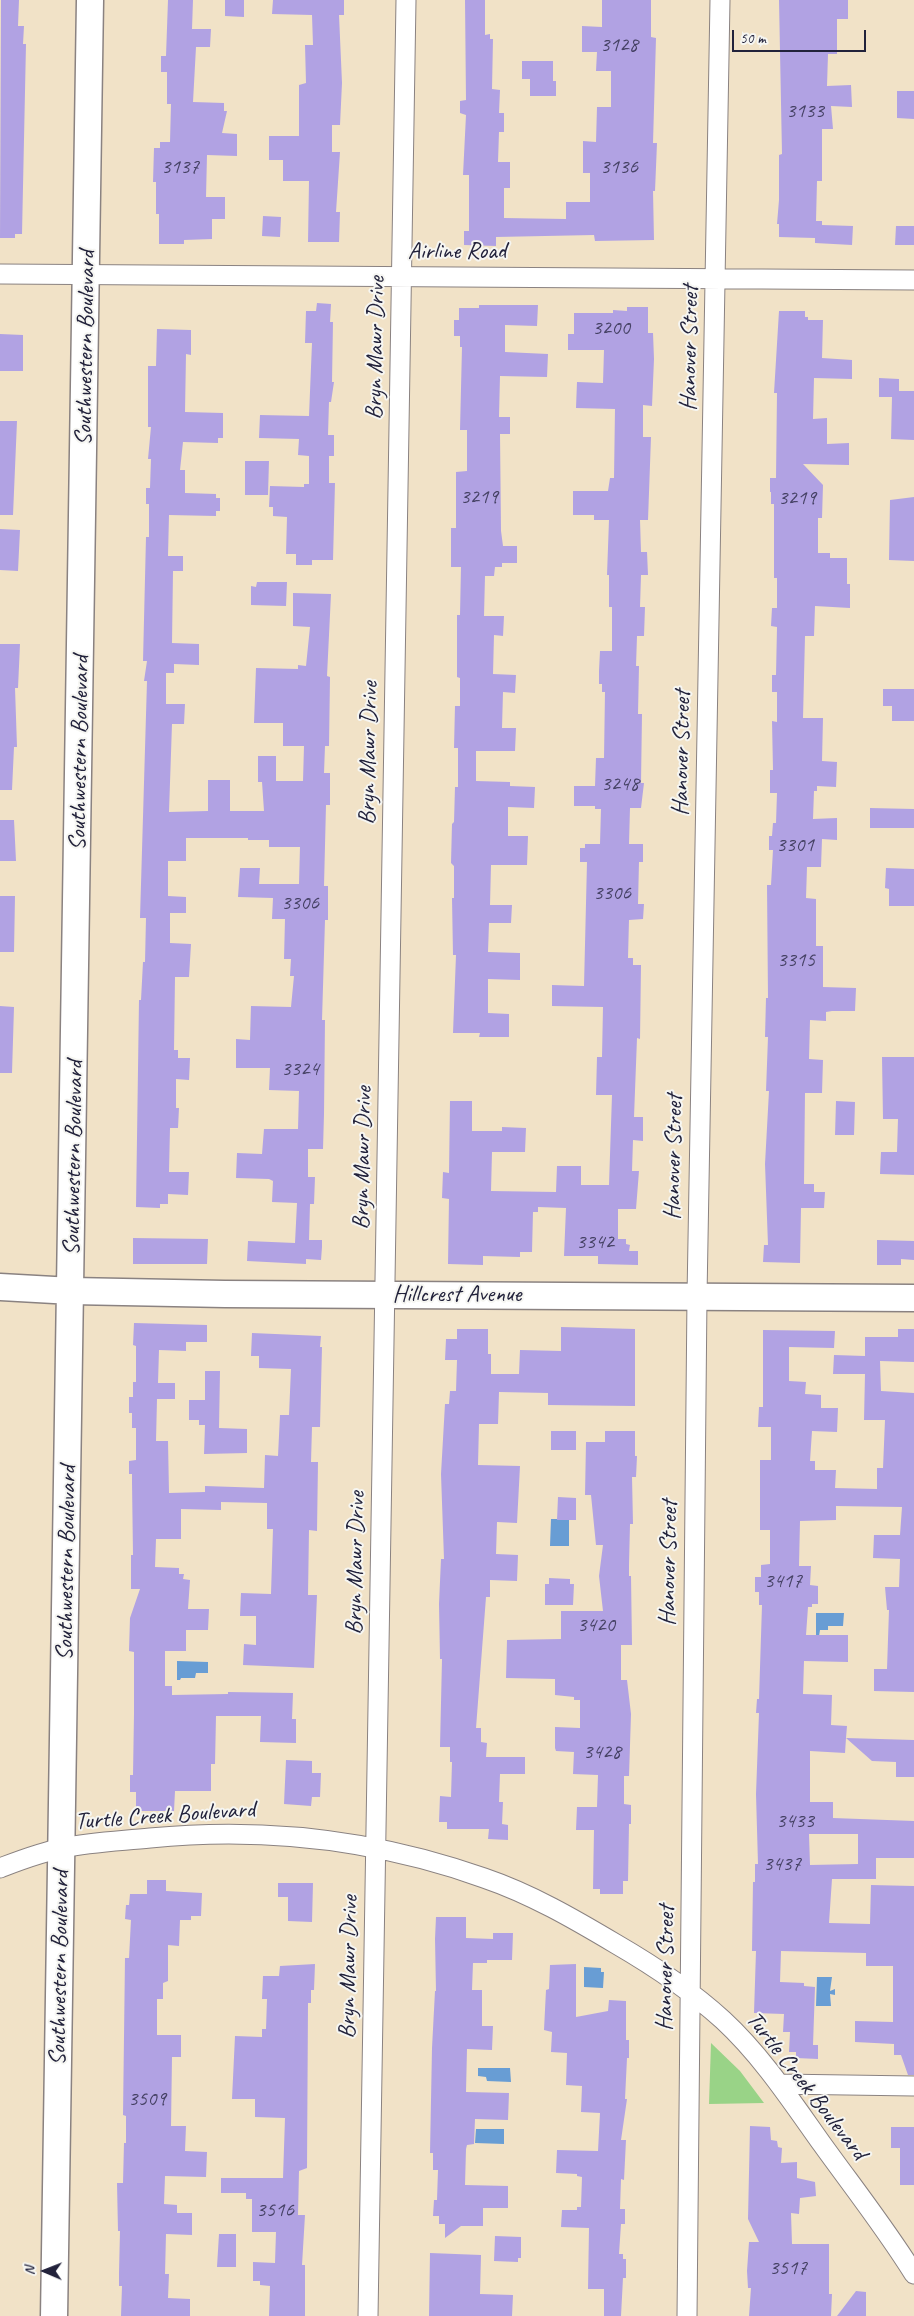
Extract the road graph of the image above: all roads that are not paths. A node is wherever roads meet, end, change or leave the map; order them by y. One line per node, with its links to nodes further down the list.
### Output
1 (90, 0): 5 (street, Southwestern Boulevard)
2 (406, 0): 7 (street, Bryn Mawr Drive)
3 (720, 0): 6 (street, Hanover Street)
4 (0, 274): 5 (street, Airline Road)
5 (87, 275): 7 (street, Airline Road); 10 (street, Southwestern Boulevard)
6 (716, 277): 7 (street, Airline Road); 8 (street, Airline Road); 12 (street, Hanover Street)
7 (402, 278): 11 (street, Bryn Mawr Drive)
8 (914, 280)
9 (0, 1287): 10 (street, Hillcrest Avenue)
10 (72, 1291): 11 (street, Hillcrest Avenue); 14 (street, Southwestern Boulevard)
11 (385, 1295): 12 (street, Hillcrest Avenue); 15 (street, Bryn Mawr Drive)
12 (697, 1296): 13 (street, Hillcrest Avenue); 17 (street, Hanover Street)
13 (914, 1298)
14 (62, 1848): 15 (street, Turtle Creek Boulevard); 16 (street, Turtle Creek Boulevard); 21 (street, Southwestern Boulevard)
15 (376, 1849): 17 (street, Turtle Creek Boulevard); 22 (street, Bryn Mawr Drive)
16 (0, 1868)
17 (690, 1993): 18 (street, Turtle Creek Boulevard); 23 (street, Hanover Street)
18 (779, 2084): 19 (street); 20 (street, Turtle Creek Boulevard)
19 (914, 2086)
20 (914, 2274)
21 (54, 2316)
22 (368, 2316)
23 (687, 2316)

